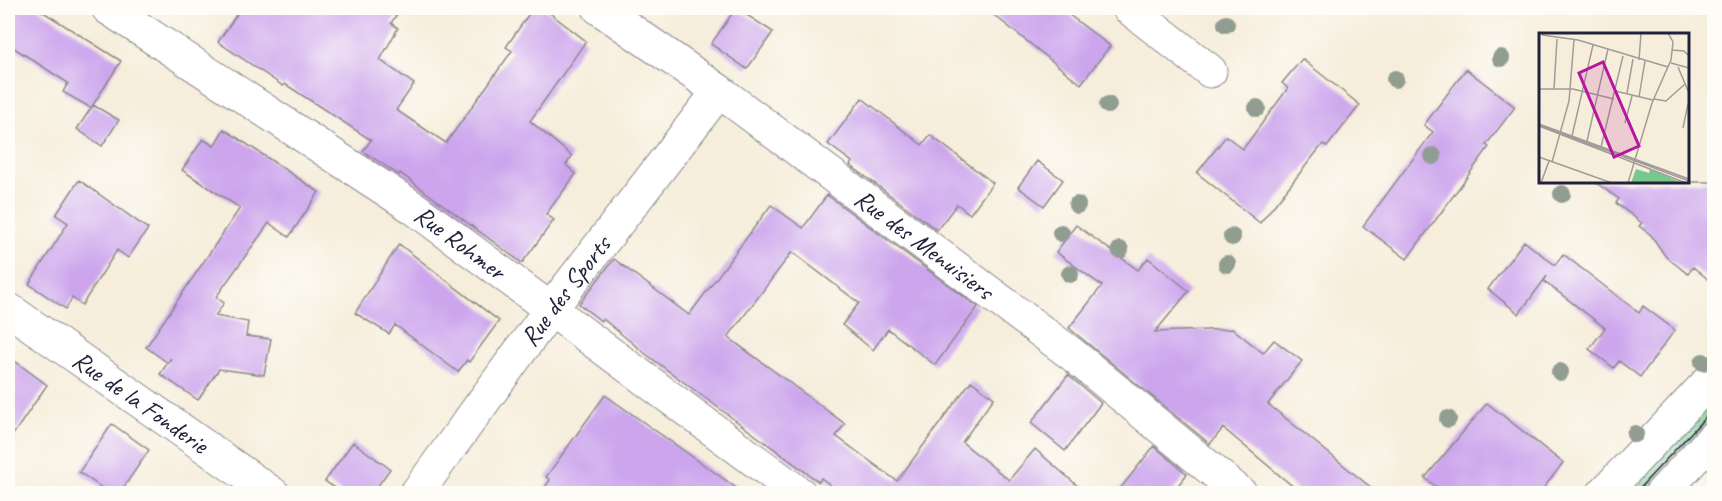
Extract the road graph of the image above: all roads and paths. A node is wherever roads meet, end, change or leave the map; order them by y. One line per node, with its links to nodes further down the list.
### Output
1 (108, 8): 7 (street, Rue Rohmer)
2 (599, 8): 5 (street, Rue des Menuisiers)
3 (1129, 8): 4 (street)
4 (1210, 71)
5 (719, 91): 7 (street, Rue des Sports); 13 (street, Rue des Menuisiers)
6 (8, 309): 10 (street, Rue de la Fonderie)
7 (550, 310): 11 (street, Rue des Sports); 12 (street, Rue Rohmer)
8 (1714, 376): 14 (street)
9 (1714, 437): 15 (street)
10 (273, 494)
11 (416, 494)
12 (800, 494)
13 (1241, 494)
14 (1603, 494)
15 (1661, 494)

